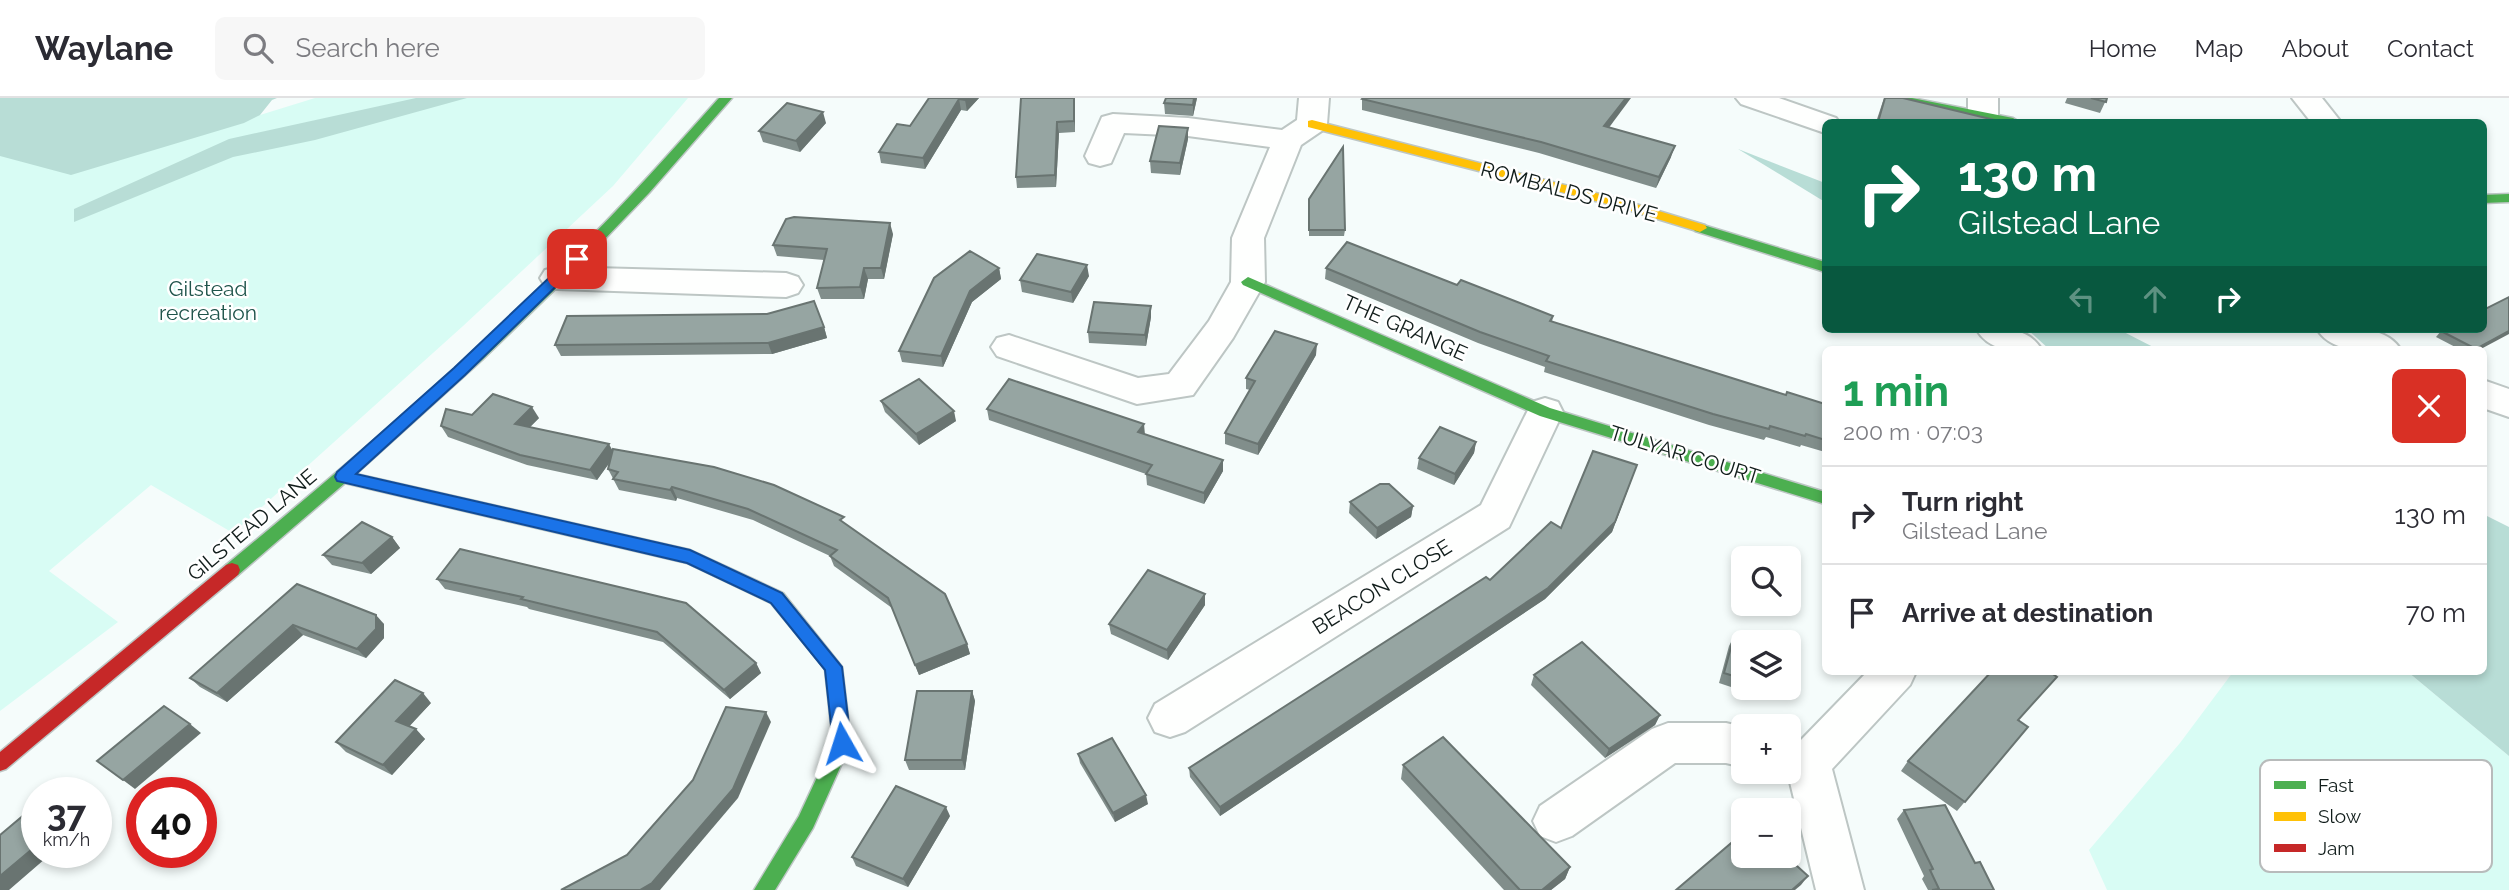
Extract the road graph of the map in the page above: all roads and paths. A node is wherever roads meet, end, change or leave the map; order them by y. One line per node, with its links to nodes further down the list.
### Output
1 (726, 98): 14 (street, GILSTEAD LANE)
2 (1751, 98): 9 (street)
3 (1894, 98): 5 (street)
4 (2307, 98): 7 (street)
5 (1983, 107): 6 (street)
6 (2007, 119)
7 (2324, 119)
8 (1304, 121): 10 (street); 13 (street, ROMBALDS DRIVE); 15 (street)
9 (1822, 123)
10 (1100, 156)
11 (2509, 198): 12 (street)
12 (2487, 200)
13 (1822, 266)
14 (557, 278): 16 (street); 25 (street, GILSTEAD LANE)
15 (1248, 282): 21 (street); 24 (street, THE GRANGE)
16 (786, 285)
17 (1999, 333): 19 (street)
18 (2343, 333): 20 (street)
19 (2019, 346)
20 (2374, 346)
21 (1009, 347)
22 (2487, 395): 23 (street)
23 (2509, 404)
24 (1545, 412): 26 (street, TULYAR COURT); 28 (street, BEACON CLOSE)
25 (343, 477): 31 (street, GILSTEAD LANE); 34 (street)
26 (1822, 497)
27 (1892, 675): 30 (street)
28 (1170, 718)
29 (1731, 744): 33 (street)
30 (1801, 758)
31 (0, 763)
32 (1801, 770): 35 (street)
33 (1556, 821)
34 (764, 890)
35 (1840, 890)

